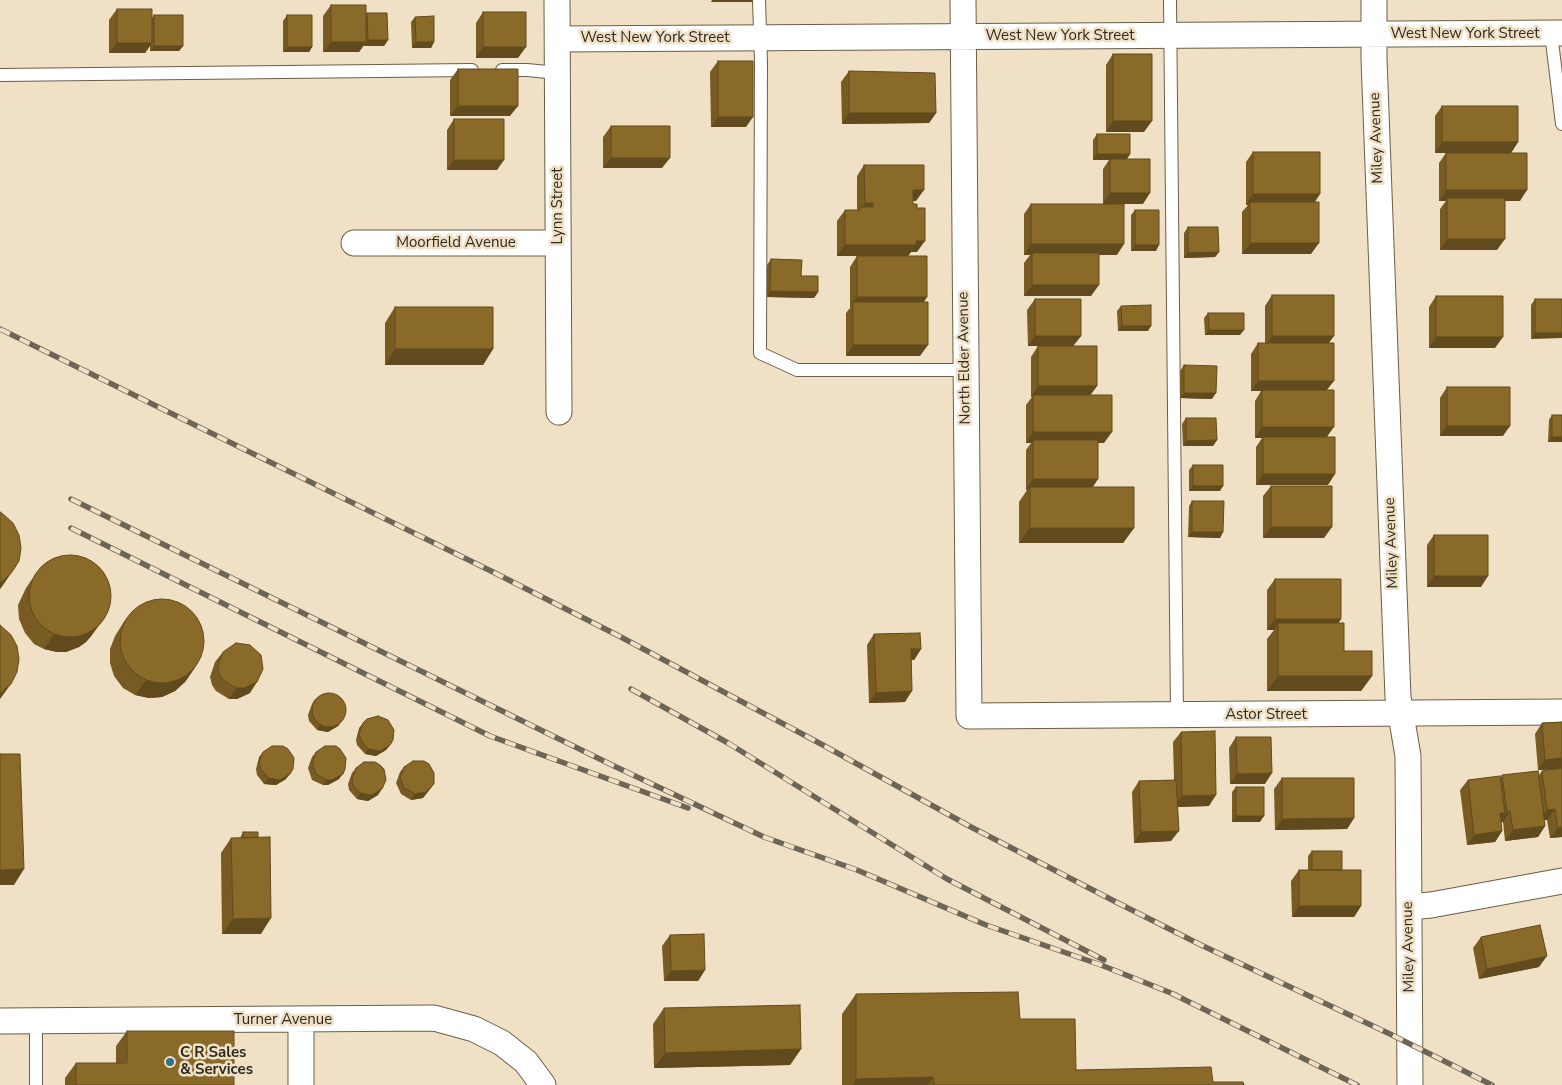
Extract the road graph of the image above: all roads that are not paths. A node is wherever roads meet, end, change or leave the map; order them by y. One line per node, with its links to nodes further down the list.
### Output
1 (557, 0): 11 (street, Lynn Street)
2 (759, 0): 10 (lane)
3 (963, 0): 8 (street, North Elder Avenue)
4 (1170, 0): 9 (lane)
5 (1374, 0): 7 (street, Miley Avenue)
6 (1556, 33): 7 (street, West New York Street); 14 (lane)
7 (1374, 34): 9 (street, West New York Street); 20 (street, Miley Avenue)
8 (963, 36): 9 (street, West New York Street); 10 (street, West New York Street); 17 (street, North Elder Avenue)
9 (1170, 36): 21 (lane)
10 (760, 37): 11 (street, West New York Street); 17 (lane)
11 (558, 39): 12 (street, Lynn Street)
12 (558, 73): 13 (lane); 16 (street, Lynn Street)
13 (0, 75)
14 (1562, 124)
15 (354, 243): 16 (street, Moorfield Avenue)
16 (558, 243): 18 (street, Lynn Street)
17 (965, 370): 22 (street, North Elder Avenue)
18 (559, 412)
19 (1562, 712): 20 (street, Astor Street)
20 (1401, 713): 21 (street, Astor Street); 24 (street, Miley Avenue)
21 (1177, 715): 22 (street, Astor Street)
22 (969, 716)
23 (1562, 881): 24 (street)
24 (1409, 907): 31 (street, Miley Avenue)
25 (301, 1020): 27 (street, Turner Avenue); 29 (street); 30 (street, Turner Avenue)
26 (0, 1021): 27 (street, Turner Avenue)
27 (36, 1021): 28 (lane)
28 (36, 1085)
29 (301, 1085)
30 (543, 1085)
31 (1410, 1085)

